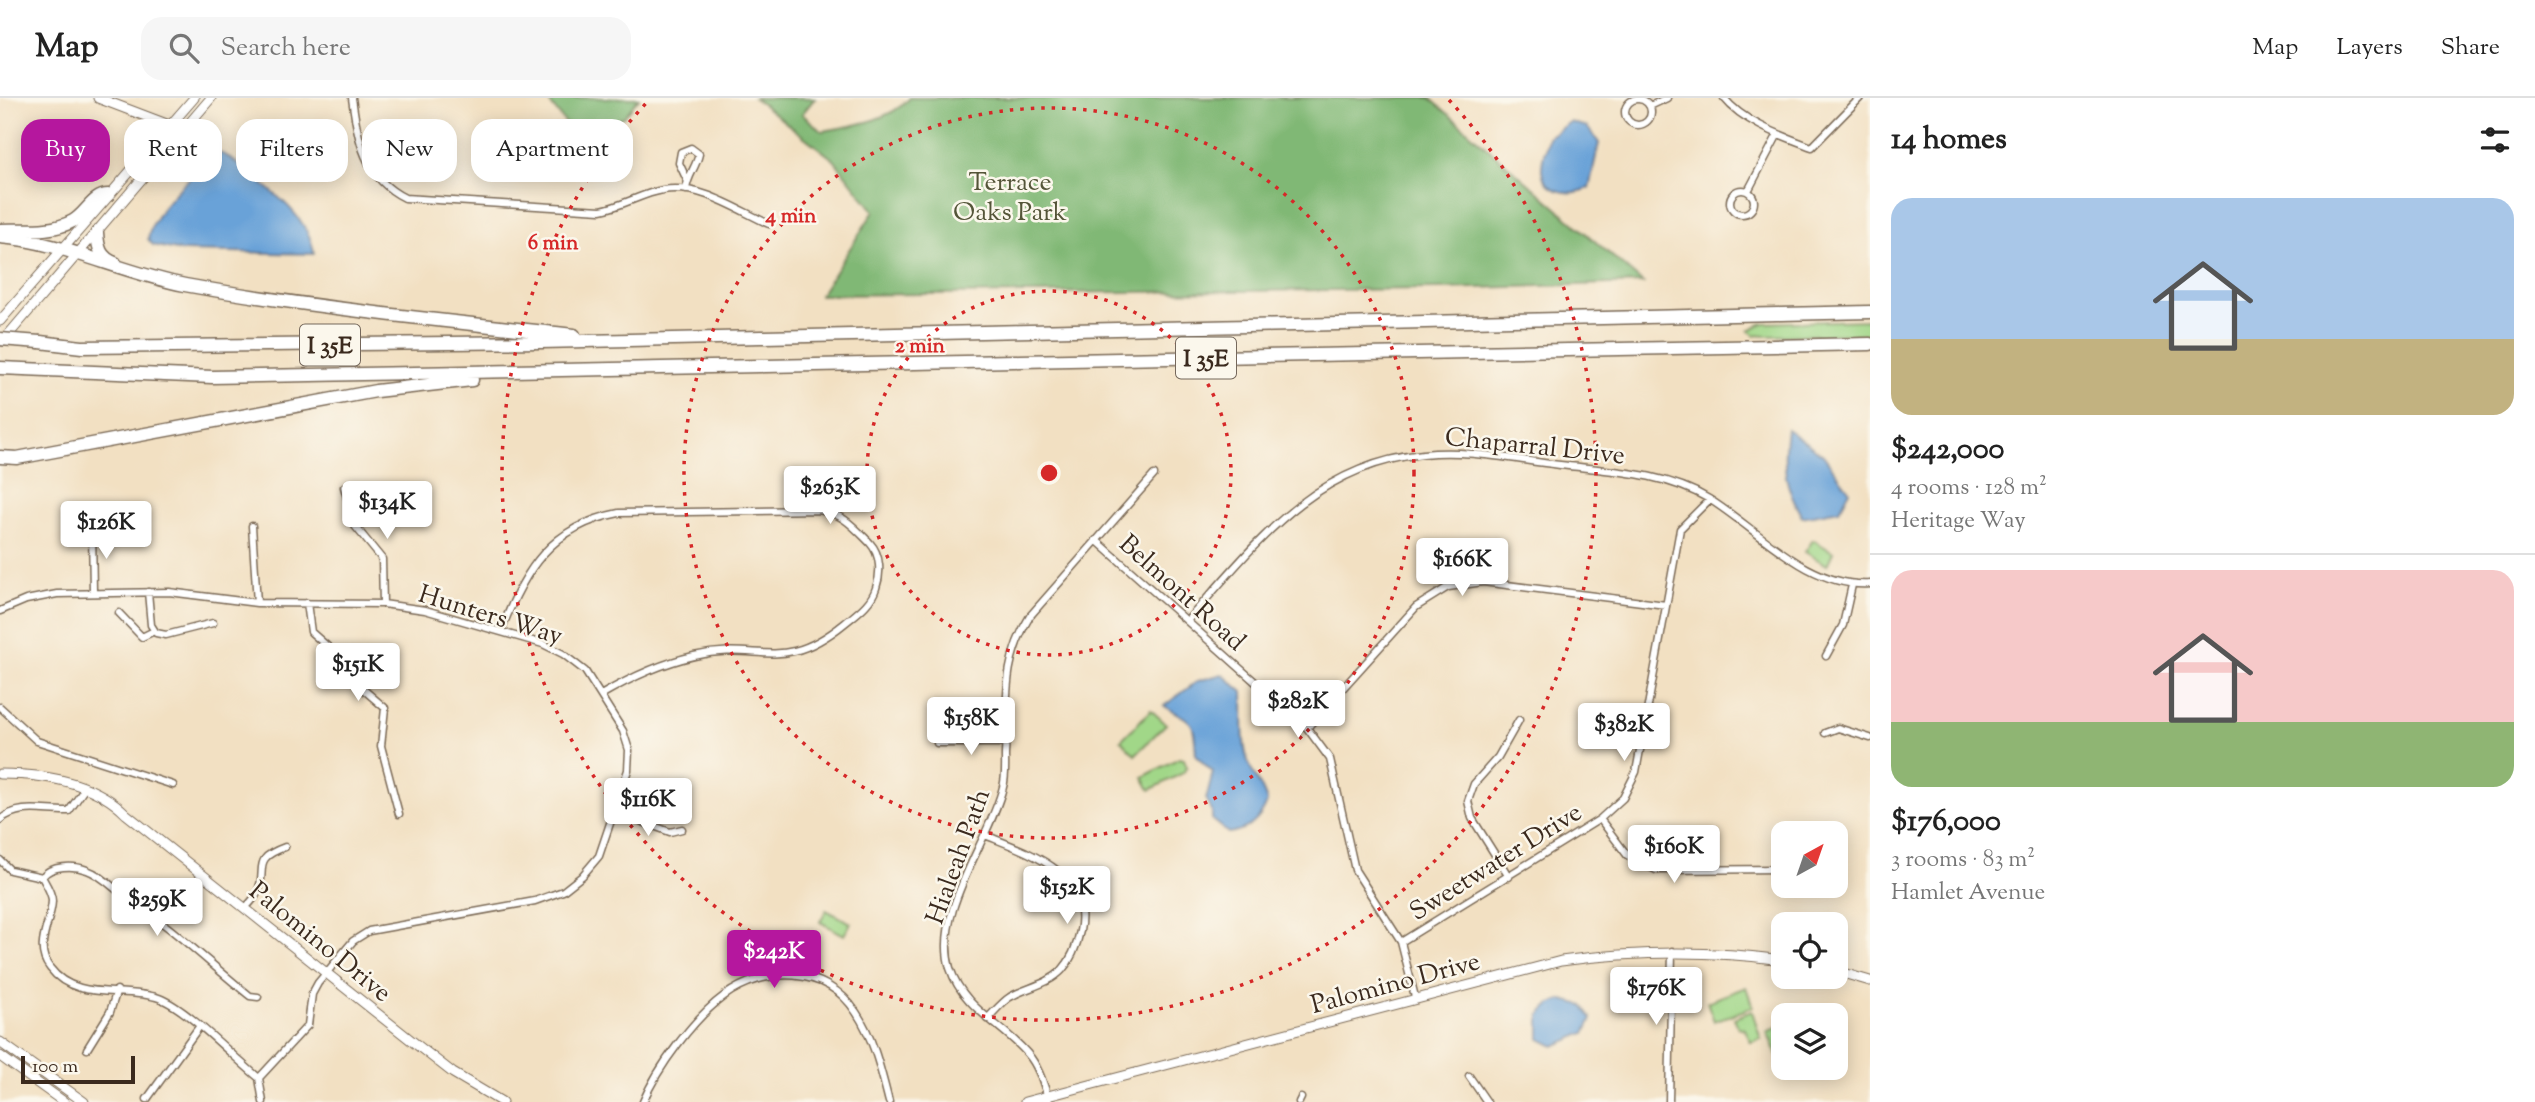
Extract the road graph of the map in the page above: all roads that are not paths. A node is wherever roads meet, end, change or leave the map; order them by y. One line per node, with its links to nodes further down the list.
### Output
1 (98, 98): 9 (street)
2 (194, 98): 10 (street)
3 (211, 98): 11 (street)
4 (352, 98): 16 (street)
5 (1667, 98): 8 (street)
6 (1724, 98): 12 (street)
7 (1859, 98): 12 (street)
8 (1650, 106): 8 (street)
9 (153, 119)
10 (175, 119)
11 (193, 119)
12 (1778, 134): 17 (street)
13 (124, 177): 18 (street)
14 (687, 180): 14 (street); 16 (street)
15 (140, 182): 21 (street)
16 (687, 190): 19 (street)
17 (1748, 191)
18 (108, 195): 20 (highway); 23 (street)
19 (769, 225)
20 (0, 230)
21 (97, 233): 24 (street); 25 (highway)
22 (0, 237): 23 (highway)
23 (60, 250): 24 (highway); 27 (street)
24 (79, 254): 25 (highway); 31 (street)
25 (161, 279): 29 (highway)
26 (1870, 312): 29 (highway, I 35E)
27 (0, 321)
28 (0, 339): 29 (highway, I 35E, bridge)
29 (621, 340)
30 (1870, 344): 33 (highway, I 35E)
31 (0, 345)
32 (0, 368): 33 (highway, I 35E)
33 (541, 372): 34 (highway)
34 (3, 458)
35 (1154, 475): 40 (street, Hialeah Path)
36 (344, 487): 47 (street)
37 (1709, 499): 42 (street, Chaparral Drive); 48 (street, Sweetwater Drive); 51 (street, Chaparral Drive)
38 (252, 526): 45 (street)
39 (92, 528): 44 (street)
40 (1096, 540): 51 (street, Belmont Road); 63 (street, Hialeah Path)
41 (1870, 584): 42 (street, Chaparral Drive)
42 (1852, 585): 55 (street)
43 (148, 592): 44 (street, Hunters Way); 45 (street, Hunters Way); 53 (street)
44 (93, 593): 49 (street, Hunters Way)
45 (257, 603): 46 (street, Hunters Way)
46 (307, 603): 47 (street, Hunters Way); 68 (street)
47 (383, 604): 54 (street, Hunters Way)
48 (1666, 605): 59 (street); 69 (street, Sweetwater Drive)
49 (0, 611)
50 (119, 614): 53 (street)
51 (1187, 621): 59 (street, Belmont Road)
52 (213, 623): 53 (street)
53 (153, 631)
54 (501, 631): 56 (street, Hunters Way); 56 (street)
55 (1826, 656)
56 (601, 695): 67 (street, Hunters Way)
57 (0, 707): 65 (street)
58 (1519, 720): 77 (street)
59 (1307, 728): 79 (street, Belmont Road)
60 (1825, 733): 61 (street)
61 (1870, 738)
62 (937, 743): 63 (street)
63 (1006, 743): 72 (street, Hialeah Path)
64 (0, 774): 66 (street, Palomino Drive)
65 (173, 785)
66 (85, 788): 70 (street); 78 (street, Palomino Drive)
67 (616, 812): 71 (street); 82 (street, Hunters Way)
68 (399, 814)
69 (1600, 819): 75 (street); 77 (street, Sweetwater Drive)
70 (0, 820)
71 (682, 829)
72 (985, 835): 88 (street, Hialeah Path); 88 (street)
73 (285, 847): 78 (street)
74 (0, 860): 76 (street)
75 (1771, 869)
76 (41, 877): 85 (street); 86 (street)
77 (1509, 877): 79 (street, Sweetwater Drive)
78 (246, 907): 82 (street, Palomino Drive)
79 (1401, 942): 87 (street, Belmont Road)
80 (1672, 951): 81 (street, Palomino Drive); 87 (street, Palomino Drive); 105 (street)
81 (1771, 958)
82 (326, 972): 94 (street, Hunters Way); 100 (street, Palomino Drive)
83 (1848, 975): 84 (street)
84 (1870, 981)
85 (117, 990): 89 (street); 91 (street)
86 (258, 997)
87 (1415, 997): 96 (street, Palomino Drive)
88 (987, 1019): 96 (street, Hialeah Path)
89 (199, 1027): 94 (street); 95 (street)
90 (0, 1042): 98 (street)
91 (87, 1049)
92 (0, 1056): 97 (street)
93 (1469, 1076): 104 (street)
94 (259, 1078): 99 (street)
95 (147, 1099)
96 (1049, 1099): 103 (street, Palomino Drive)
97 (64, 1102)
98 (84, 1102)
99 (263, 1102)
100 (502, 1102)
101 (643, 1102): 102 (street)
102 (889, 1102)
103 (1025, 1102)
104 (1487, 1102)
105 (1669, 1102)

